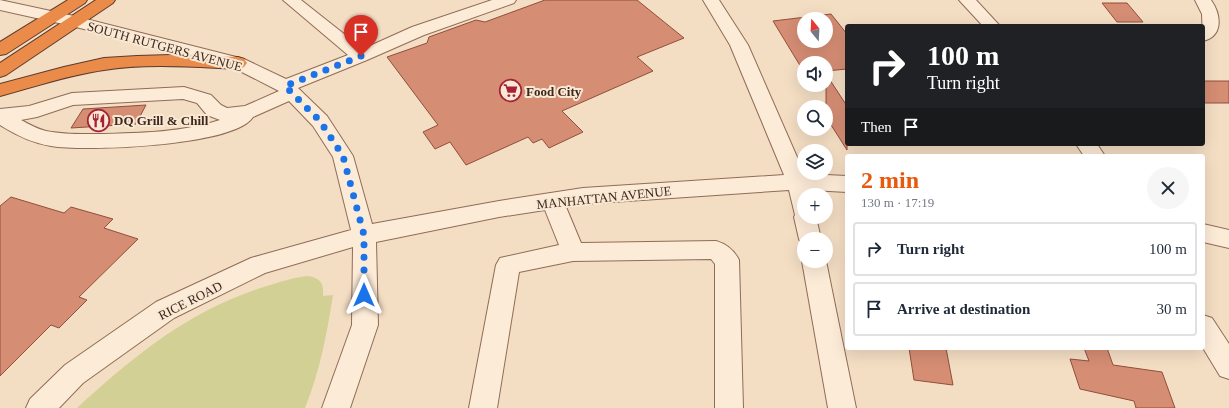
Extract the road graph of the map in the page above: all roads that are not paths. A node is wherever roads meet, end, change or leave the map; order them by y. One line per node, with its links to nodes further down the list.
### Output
1 (79, 0): 9 (highway)
2 (107, 0): 10 (highway)
3 (291, 0): 14 (street)
4 (508, 0): 14 (street)
5 (711, 0): 21 (street)
6 (967, 0): 11 (street)
7 (1203, 0): 12 (street)
8 (1, 6): 9 (street, SOUTH RUTGERS AVENUE)
9 (53, 17): 10 (street, SOUTH RUTGERS AVENUE); 13 (highway)
10 (74, 21): 15 (street, SOUTH RUTGERS AVENUE); 16 (highway)
11 (990, 24)
12 (1205, 34)
13 (0, 50)
14 (361, 56): 17 (street)
15 (238, 63): 17 (street, SOUTH RUTGERS AVENUE); 18 (highway)
16 (0, 71)
17 (289, 89): 19 (street); 26 (street, SOUTH RUTGERS AVENUE)
18 (0, 90)
19 (248, 112): 20 (street); 20 (street)
20 (0, 116)
21 (798, 182): 22 (street, MANHATTAN AVENUE); 23 (street); 24 (street, MANHATTAN AVENUE)
22 (845, 184)
23 (799, 188)
24 (554, 201): 26 (street, MANHATTAN AVENUE); 28 (street)
25 (1205, 233): 27 (street)
26 (364, 235): 32 (street, RICE ROAD); 33 (street, SOUTH RUTGERS AVENUE)
27 (1229, 239)
28 (573, 252): 34 (street); 35 (street)
29 (815, 268): 36 (street)
30 (1205, 329): 31 (street)
31 (1229, 367)
32 (40, 408)
33 (336, 408)
34 (483, 408)
35 (729, 408)
36 (842, 408)

